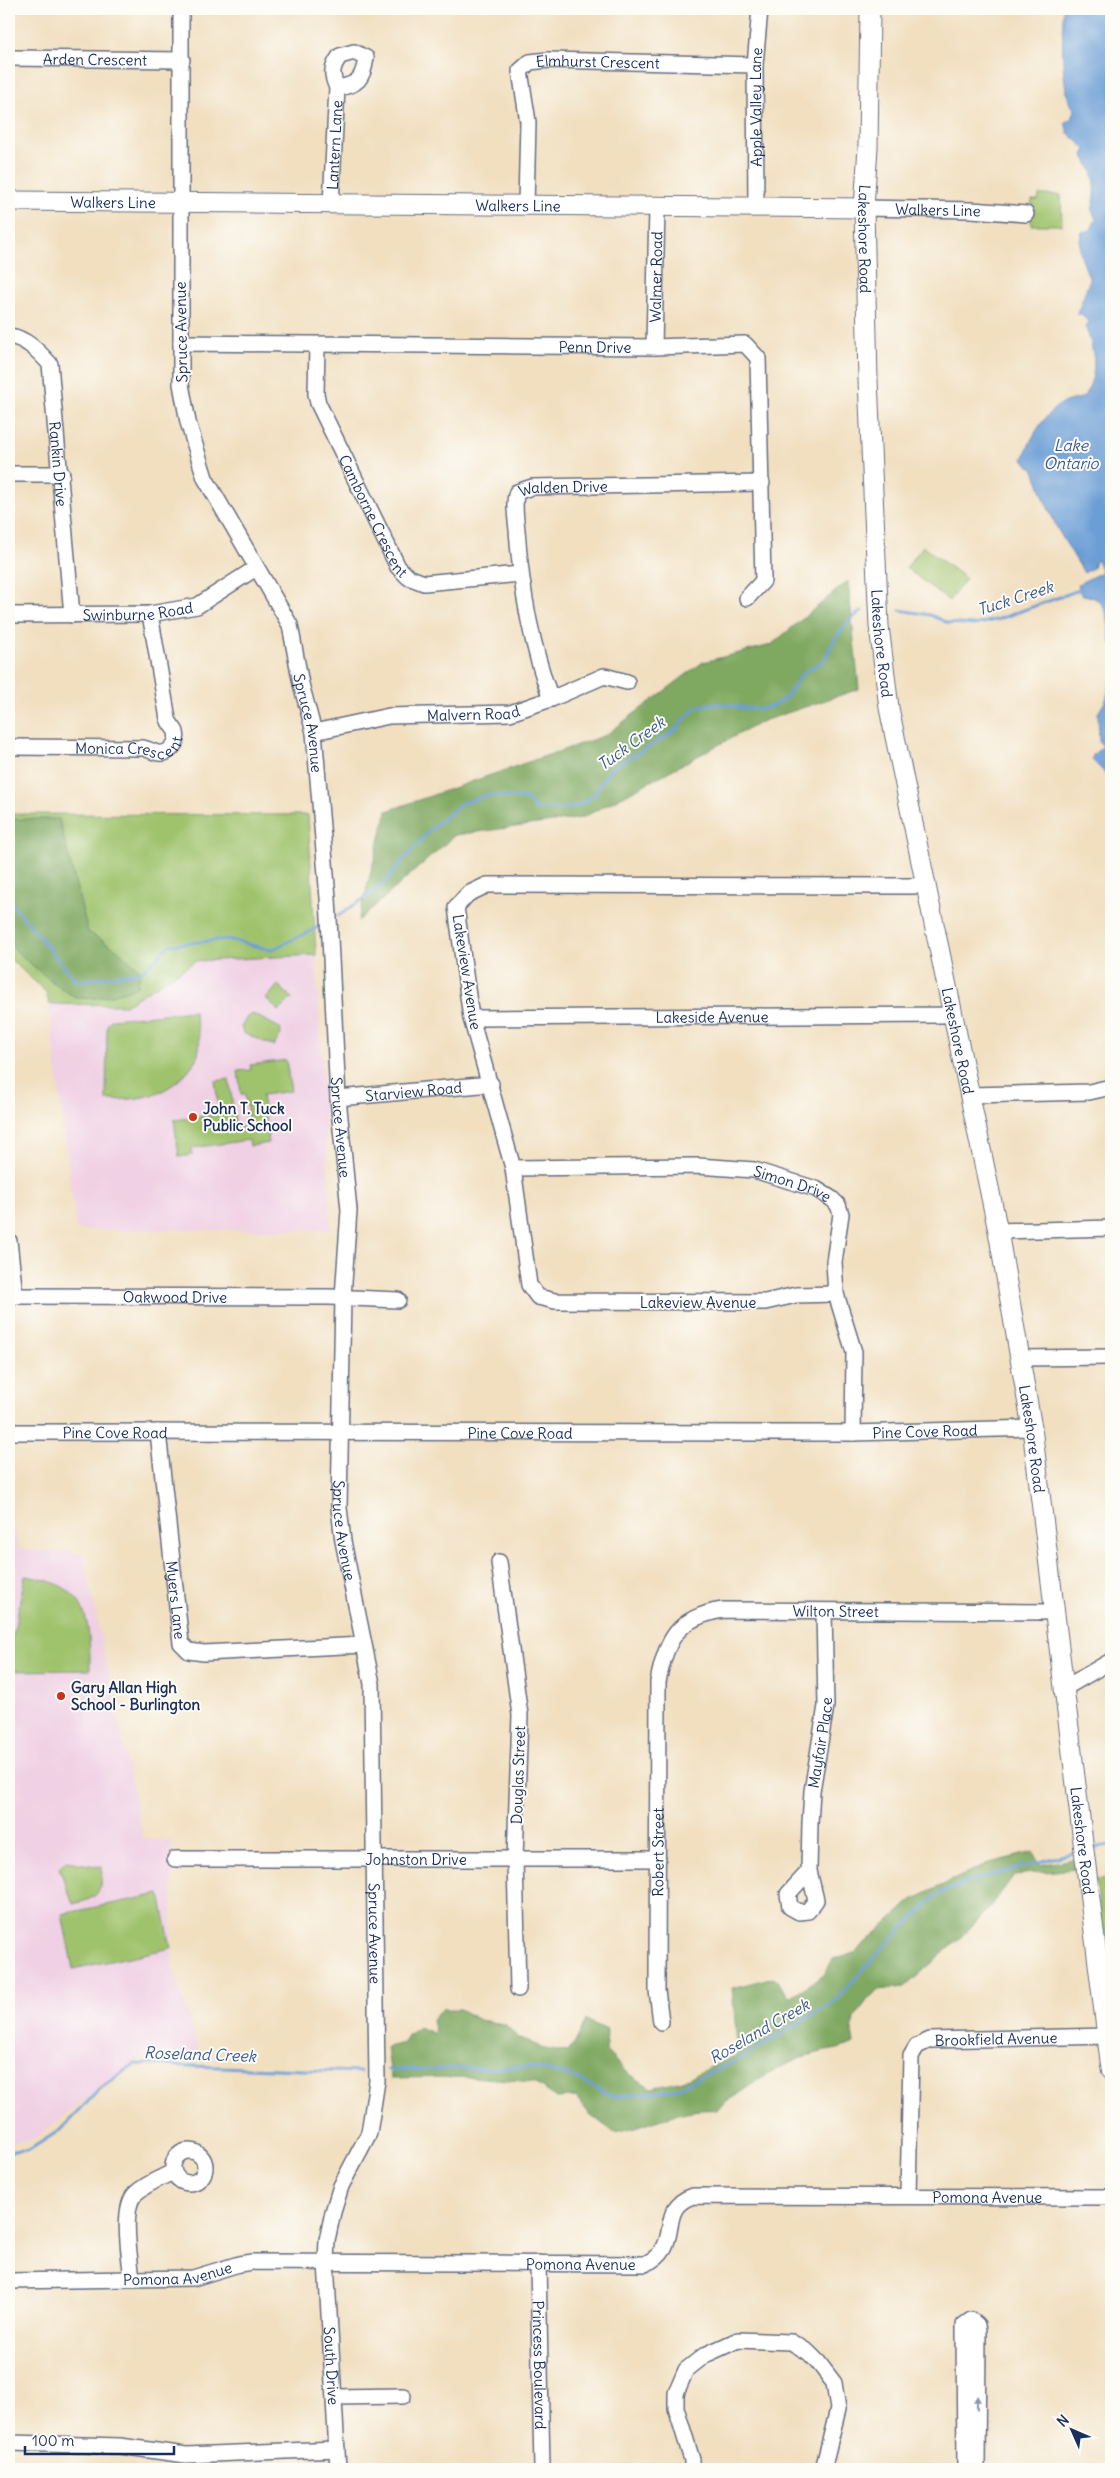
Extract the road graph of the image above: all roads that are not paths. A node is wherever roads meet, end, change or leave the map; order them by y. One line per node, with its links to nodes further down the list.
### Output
1 (180, 9): 5 (street, Spruce Avenue)
2 (760, 9): 6 (street, Apple Valley Lane)
3 (870, 9): 14 (main road, Lakeshore Road)
4 (9, 58): 5 (street, Arden Crescent)
5 (182, 60): 9 (street, Spruce Avenue)
6 (755, 65): 11 (street, Elmhurst Crescent); 12 (street, Apple Valley Lane)
7 (337, 88): 10 (street, Lantern Lane)
8 (9, 201): 9 (main road, Walkers Line)
9 (180, 202): 10 (main road, Walkers Line); 17 (street, Spruce Avenue)
10 (331, 204): 11 (main road, Walkers Line)
11 (526, 205): 13 (main road, Walkers Line)
12 (756, 207): 13 (main road, Walkers Line); 14 (main road, Walkers Line)
13 (657, 208): 19 (street, Walmer Road)
14 (864, 208): 15 (street, Walkers Line); 33 (main road, Lakeshore Road)
15 (1026, 214)
16 (9, 336): 21 (street, Rankin Drive)
17 (181, 343): 18 (street, Penn Drive); 23 (street, Spruce Avenue)
18 (317, 345): 19 (street, Penn Drive); 24 (street, Camborne Crescent)
19 (654, 346): 22 (street, Penn Drive)
20 (9, 474): 21 (street)
21 (62, 474): 28 (street, Rankin Drive)
22 (762, 483): 24 (street, Walden Drive); 25 (street, Penn Drive)
23 (256, 568): 26 (street, Swinburne Road); 31 (street, Spruce Avenue)
24 (520, 574): 30 (street, Walden Drive)
25 (747, 598)
26 (150, 614): 28 (street, Swinburne Road); 32 (street, Monica Crescent)
27 (9, 615): 28 (street, Swinburne Road)
28 (72, 615)
29 (627, 682): 30 (street, Malvern Road)
30 (551, 699): 31 (street, Malvern Road)
31 (314, 732): 39 (street, Spruce Avenue)
32 (9, 747)
33 (926, 884): 34 (main road, Lakeshore Road); 35 (street, Lakeview Avenue)
34 (953, 1012): 35 (street, Lakeside Avenue); 38 (main road, Lakeshore Road)
35 (471, 1018): 36 (street, Lakeview Avenue)
36 (491, 1084): 39 (street, Starview Road); 40 (street, Lakeview Avenue)
37 (1111, 1088): 38 (street)
38 (970, 1095): 42 (main road, Lakeshore Road)
39 (338, 1098): 46 (street, Spruce Avenue)
40 (513, 1168): 44 (street, Simon Drive); 44 (street, Lakeview Avenue)
41 (1111, 1228): 42 (street)
42 (998, 1231): 49 (main road, Lakeshore Road)
43 (9, 1241): 45 (street)
44 (836, 1294): 54 (street, Simon Drive)
45 (12, 1296): 46 (street, Oakwood Drive)
46 (343, 1297): 47 (street, Oakwood Drive); 53 (street, Spruce Avenue)
47 (398, 1300)
48 (1111, 1357): 49 (street)
49 (1021, 1358): 50 (main road, Lakeshore Road)
50 (1032, 1428): 54 (street, Pine Cove Road); 57 (main road, Lakeshore Road)
51 (9, 1432): 52 (street, Pine Cove Road)
52 (158, 1432): 53 (street, Pine Cove Road); 58 (street, Myers Lane)
53 (339, 1433): 54 (street, Pine Cove Road); 58 (street, Spruce Avenue)
54 (853, 1434)
55 (499, 1562): 64 (street, Douglas Street)
56 (824, 1612): 57 (street, Wilton Street); 60 (street, Wilton Street); 66 (street, Mayfair Place)
57 (1054, 1612): 61 (main road, Lakeshore Road)
58 (363, 1645): 62 (street, Spruce Avenue)
59 (1111, 1661): 61 (street)
60 (658, 1682): 65 (street, Robert Street)
61 (1063, 1689): 69 (main road, Lakeshore Road)
62 (374, 1858): 63 (street, Johnston Drive); 64 (street, Johnston Drive); 74 (street, Spruce Avenue)
63 (175, 1859)
64 (516, 1859): 65 (street, Johnston Drive); 67 (street, Douglas Street)
65 (658, 1860): 68 (street, Robert Street)
66 (809, 1871)
67 (518, 1989)
68 (661, 2022)
69 (1108, 2036): 70 (main road, Lakeshore Road); 72 (street, Brookfield Avenue)
70 (1111, 2069)
71 (173, 2172): 76 (street)
72 (908, 2195): 73 (street, Pomona Avenue); 75 (street, Pomona Avenue)
73 (1111, 2197)
74 (326, 2262): 75 (street, Pomona Avenue); 76 (street, Pomona Avenue); 79 (street, South Drive)
75 (538, 2263): 84 (street, Princess Boulevard)
76 (132, 2279): 77 (street, Pomona Avenue)
77 (9, 2281)
78 (403, 2396): 79 (street)
79 (334, 2397): 82 (street, South Drive)
80 (971, 2438): 80 (street, one-way to 80); 87 (street); 88 (street)
81 (9, 2443): 82 (street)
82 (337, 2449): 83 (street, South Drive)
83 (338, 2469)
84 (542, 2469)
85 (692, 2469): 86 (street)
86 (824, 2469)
87 (965, 2469)
88 (977, 2469)

